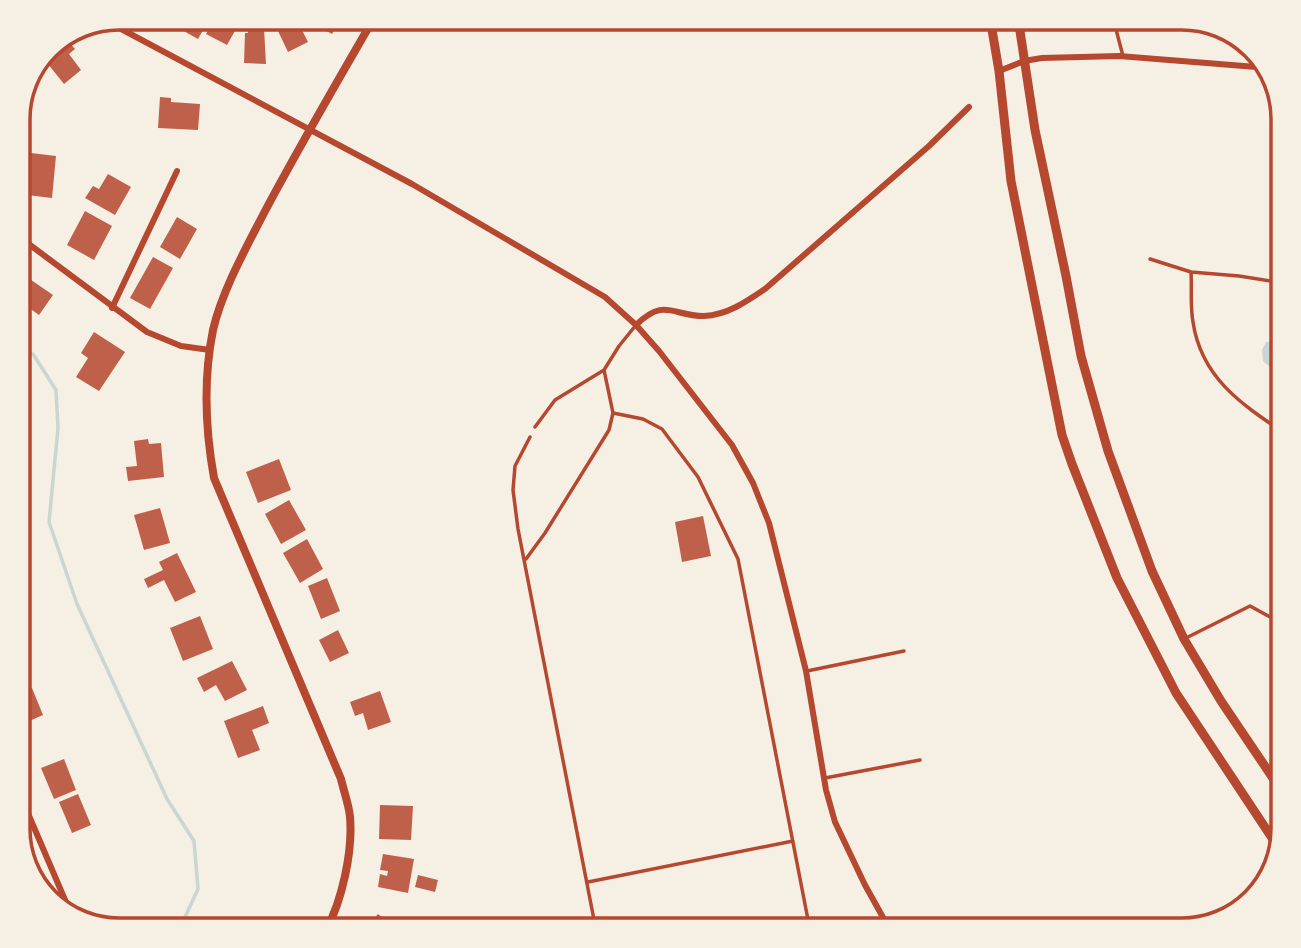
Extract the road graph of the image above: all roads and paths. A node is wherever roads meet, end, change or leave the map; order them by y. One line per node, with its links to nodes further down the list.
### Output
1 (123, 30): 11 (street)
2 (367, 30): 11 (street)
3 (992, 30): 9 (main road)
4 (1020, 30): 7 (main road)
5 (1116, 30): 6 (lane)
6 (1123, 56): 7 (street); 8 (street)
7 (1024, 61): 9 (street); 27 (main road)
8 (1254, 67)
9 (999, 71): 34 (main road)
10 (970, 107): 18 (street)
11 (310, 130): 18 (street); 19 (street)
12 (177, 171): 17 (street)
13 (30, 245): 17 (street)
14 (1150, 259): 15 (lane)
15 (1191, 272): 16 (lane); 22 (lane)
16 (1271, 281)
17 (112, 308): 19 (street)
18 (636, 326): 20 (lane); 29 (street)
19 (210, 350): 38 (street)
20 (604, 370): 21 (lane); 23 (lane)
21 (613, 413): 25 (lane); 35 (lane)
22 (1271, 424)
23 (535, 428)
24 (530, 437): 25 (lane)
25 (525, 560): 36 (lane)
26 (1271, 617): 27 (lane)
27 (1184, 639): 31 (main road)
28 (904, 651): 29 (lane)
29 (806, 671): 32 (street)
30 (920, 760): 32 (lane)
31 (1271, 775)
32 (824, 778): 41 (street)
33 (30, 818): 37 (street)
34 (1270, 836)
35 (793, 841): 36 (lane); 40 (lane)
36 (588, 882): 39 (lane)
37 (65, 900)
38 (333, 918)
39 (594, 918)
40 (808, 918)
41 (884, 918)

